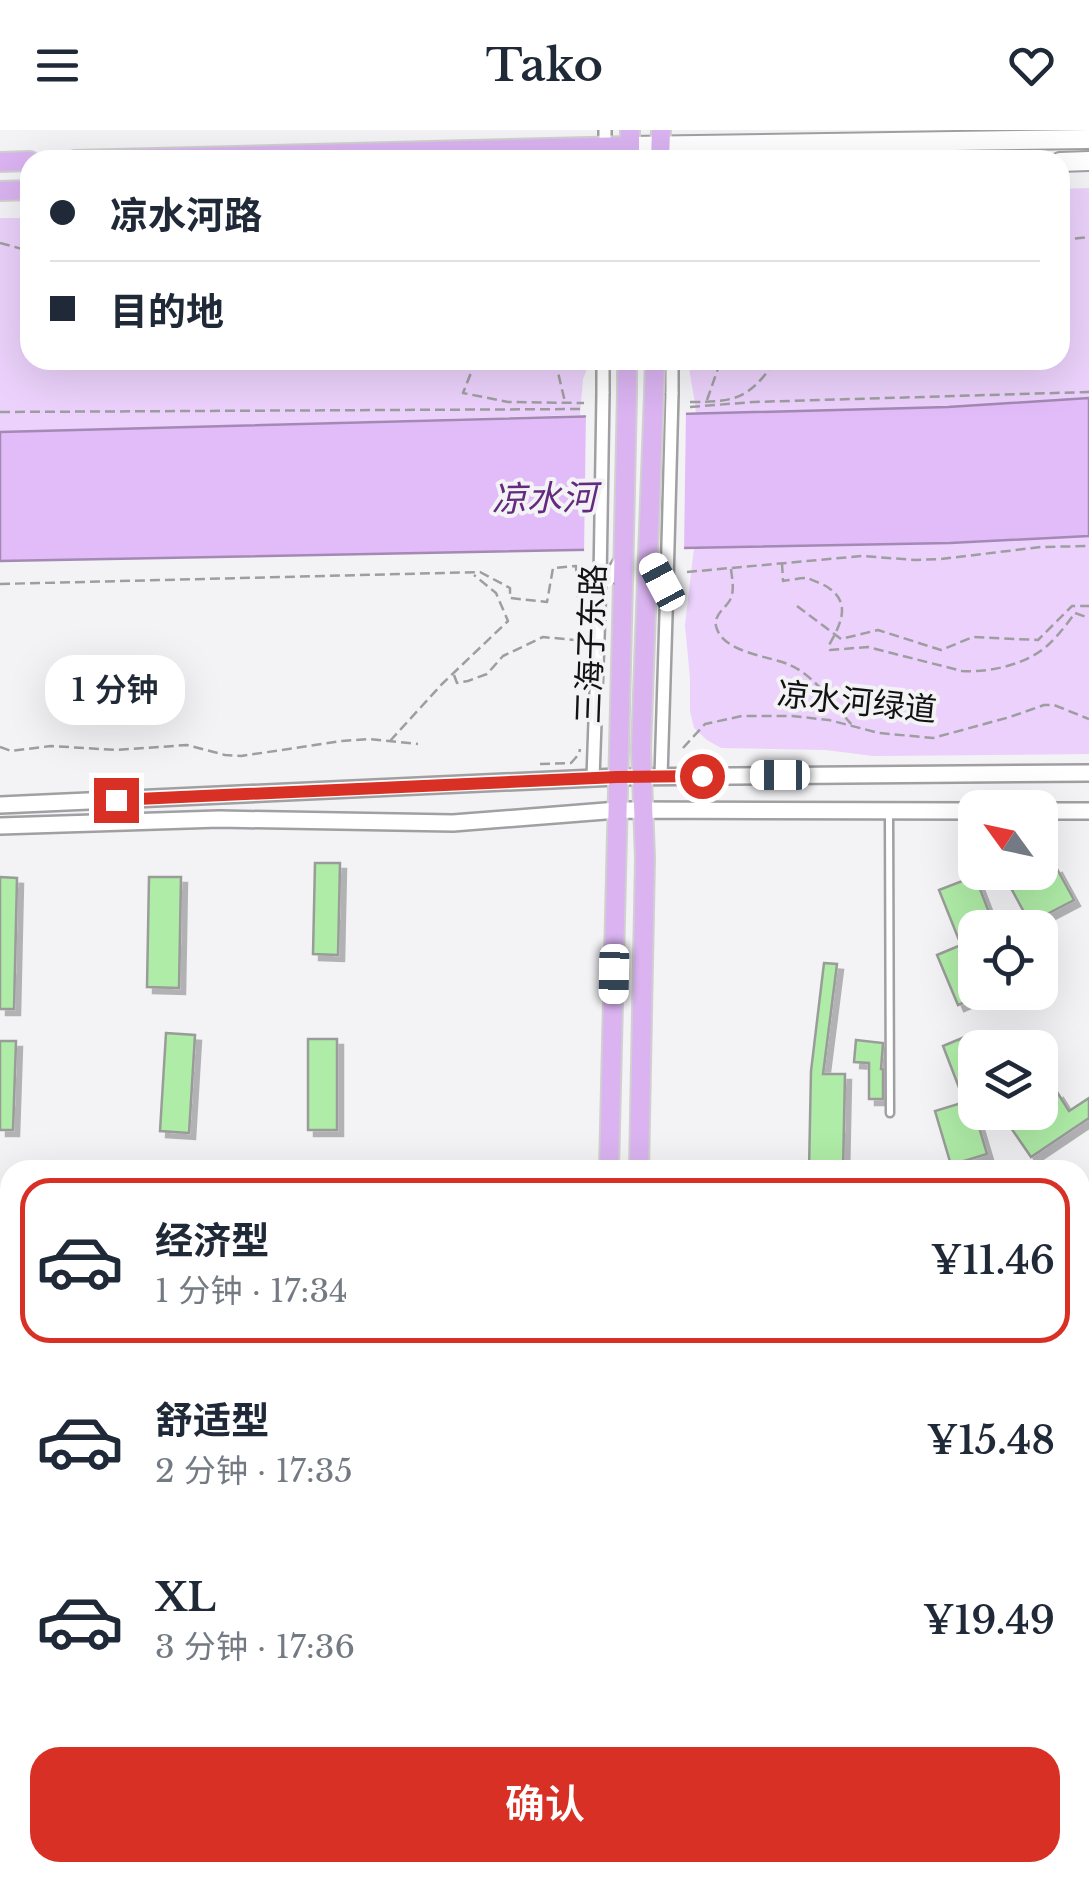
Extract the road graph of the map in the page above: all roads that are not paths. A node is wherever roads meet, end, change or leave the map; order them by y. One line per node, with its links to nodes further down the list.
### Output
1 (1089, 139): 2 (main road)
2 (661, 142): 4 (main road)
3 (605, 146): 4 (main road); 5 (main road)
4 (630, 146)
5 (454, 150)
6 (603, 370): 10 (street, bridge)
7 (626, 370): 10 (main road, 三海子东路, bridge)
8 (666, 370): 9 (main road, 三海子东路)
9 (663, 394): 11 (street, bridge); 11 (main road, 三海子东路, bridge)
10 (610, 581): 13 (main road, 三海子东路); 15 (street)
11 (661, 585): 14 (main road, 三海子东路)
12 (1089, 772): 14 (street)
13 (617, 777): 14 (street); 15 (street); 17 (main road, 三海子东路)
14 (652, 777): 18 (main road, 三海子东路)
15 (593, 778): 16 (street)
16 (0, 805)
17 (618, 810): 18 (street); 23 (street); 25 (main road, 三海子东路)
18 (643, 810): 19 (street); 26 (main road, 三海子东路)
19 (889, 810): 20 (street); 24 (lane)
20 (958, 810)
21 (1058, 811): 22 (street)
22 (1089, 811)
23 (0, 826)
24 (890, 1113)
25 (609, 1160)
26 (638, 1160)

